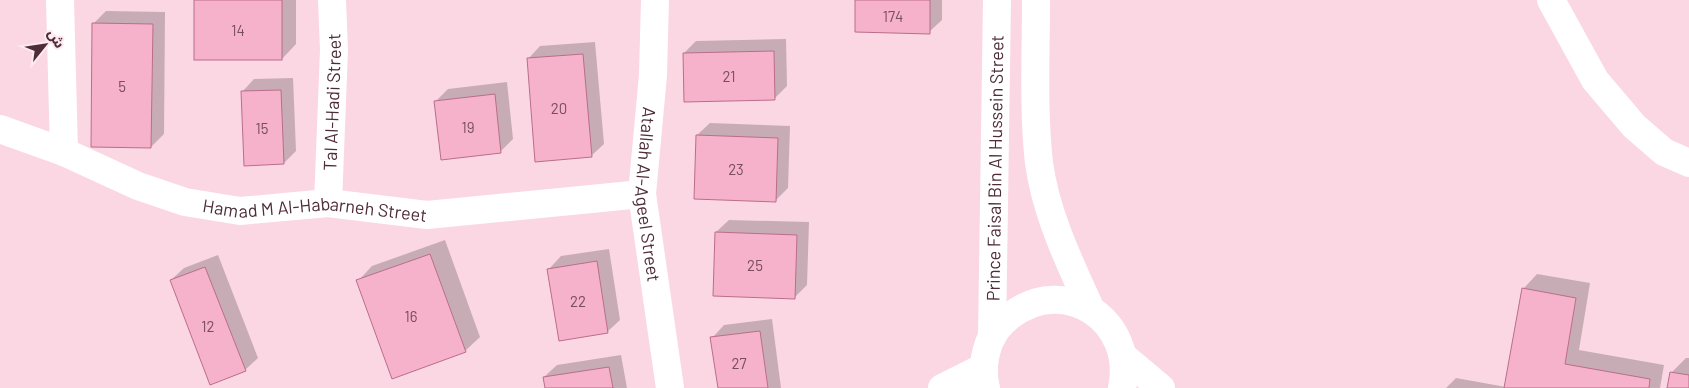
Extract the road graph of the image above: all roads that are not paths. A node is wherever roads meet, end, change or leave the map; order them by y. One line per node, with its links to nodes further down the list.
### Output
1 (60, 0): 8 (street)
2 (332, 0): 11 (street, Tal Al-Hadi Street)
3 (654, 0): 10 (street, Atallah Al-Ageel Street)
4 (997, 0): 13 (street, Prince Faisal Bin Al Hussein Street)
5 (1036, 0): 12 (street)
6 (1550, 0): 9 (street)
7 (0, 129): 8 (street, Hamad M Al-Habarneh Street)
8 (64, 152): 11 (street, Hamad M Al-Habarneh Street)
9 (1689, 163)
10 (642, 194): 11 (street, Hamad M Al-Habarneh Street); 16 (street, Atallah Al-Ageel Street)
11 (328, 203)
12 (1091, 310): 13 (street); 14 (street)
13 (992, 337): 15 (street)
14 (1124, 357): 18 (street); 19 (street)
15 (985, 378): 17 (street)
16 (670, 388)
17 (942, 388)
18 (1122, 388)
19 (1161, 388)

